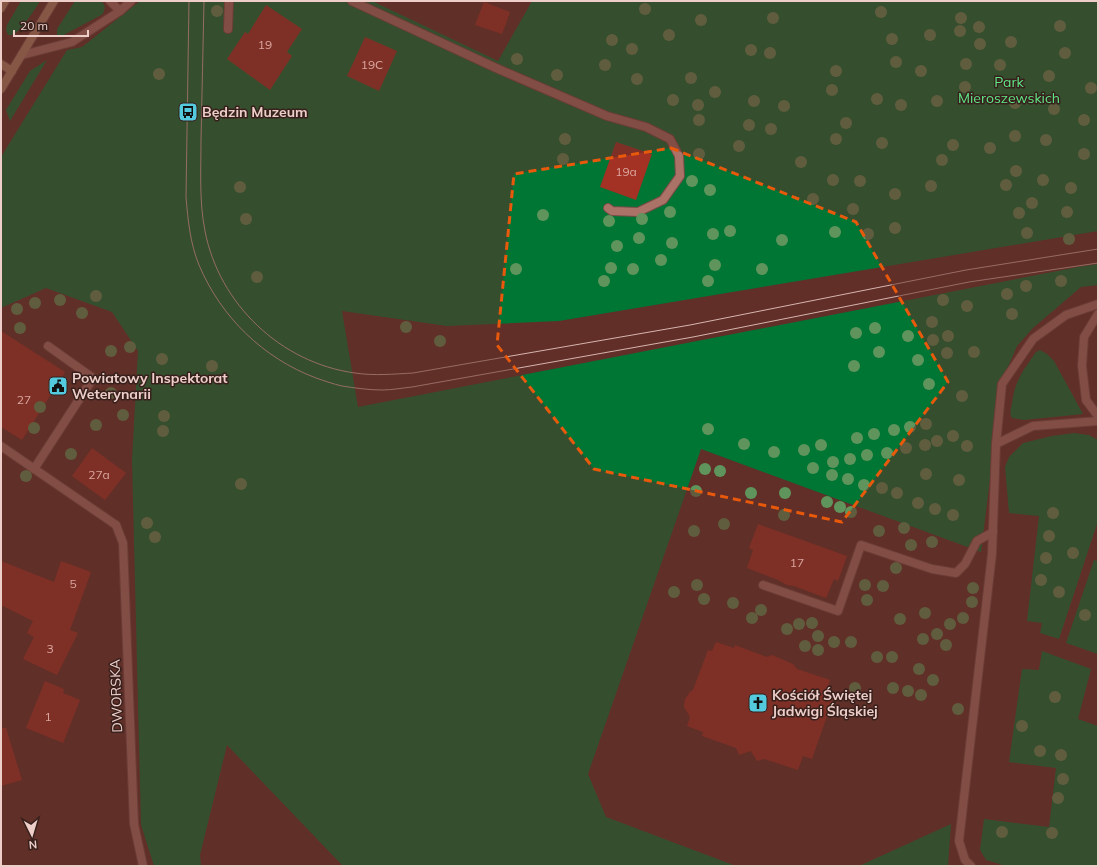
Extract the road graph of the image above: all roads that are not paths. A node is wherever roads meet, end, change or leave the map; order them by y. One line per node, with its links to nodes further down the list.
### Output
1 (5, 1): 7 (street)
2 (54, 1): 10 (street)
3 (110, 1): 8 (street)
4 (130, 1): 8 (street)
5 (229, 1): 9 (street)
6 (352, 1): 14 (street)
7 (1, 8)
8 (120, 10): 10 (street)
9 (228, 30)
10 (22, 54): 12 (street)
11 (1, 64): 12 (street)
12 (12, 71): 13 (street)
13 (1, 89)
14 (608, 208)
15 (1098, 304): 20 (street)
16 (1098, 314): 18 (street)
17 (48, 346): 22 (street)
18 (1098, 416)
19 (1098, 421): 20 (street)
20 (996, 444): 23 (street)
21 (1, 446): 22 (street)
22 (34, 469): 25 (street, DWORSKA)
23 (993, 532): 24 (street); 26 (street)
24 (763, 585)
25 (142, 866)
26 (971, 866)

